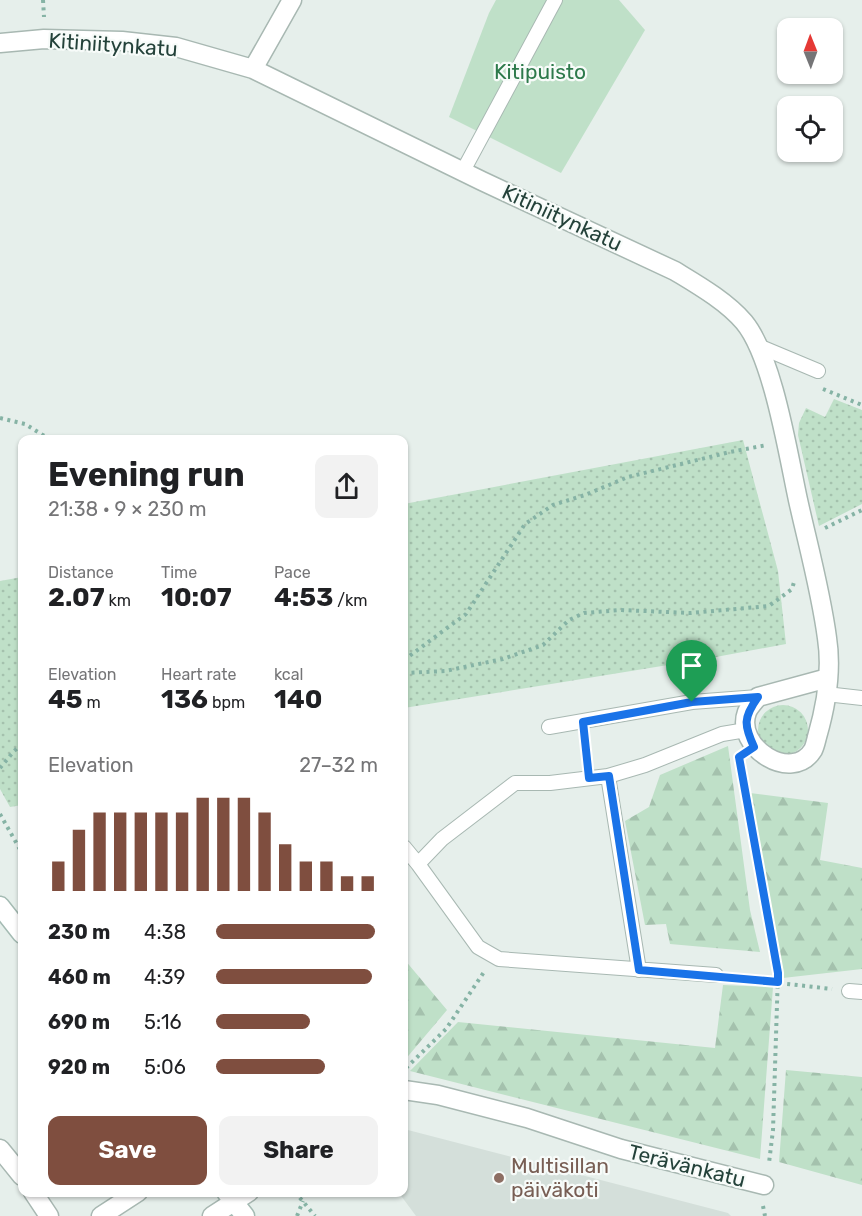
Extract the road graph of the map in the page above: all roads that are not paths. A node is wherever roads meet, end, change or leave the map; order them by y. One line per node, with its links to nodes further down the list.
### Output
1 (292, 0): 6 (street)
2 (555, 0): 7 (lane)
3 (0, 37): 4 (street, Kitiniitynkatu)
4 (20, 42): 5 (street, Kitiniitynkatu); 6 (street, Kitiniitynkatu)
5 (0, 43)
6 (253, 69): 7 (street, Kitiniitynkatu)
7 (463, 171): 8 (street, Kitiniitynkatu)
8 (756, 345): 9 (lane); 10 (street, Kitiniitynkatu)
9 (818, 371)
10 (827, 686): 11 (street); 12 (lane); 14 (street, Kitiniitynkatu)
11 (758, 697): 13 (lane); 14 (street)
12 (862, 698)
13 (549, 728)
14 (746, 730): 15 (lane)
15 (609, 776): 17 (lane); 20 (lane)
16 (408, 852): 17 (lane)
17 (418, 864): 20 (lane)
18 (0, 906): 19 (street)
19 (18, 929)
20 (639, 970): 21 (lane)
21 (716, 975)
22 (408, 1091): 23 (street, Terävänkatu)
23 (438, 1095): 24 (street, Terävänkatu); 27 (street, Terävänkatu)
24 (408, 1100)
25 (0, 1149): 26 (street)
26 (18, 1171)
27 (764, 1185)
28 (36, 1197): 31 (street)
29 (130, 1197): 32 (street)
30 (238, 1201): 33 (street)
31 (49, 1216)
32 (101, 1216)
33 (212, 1216)

